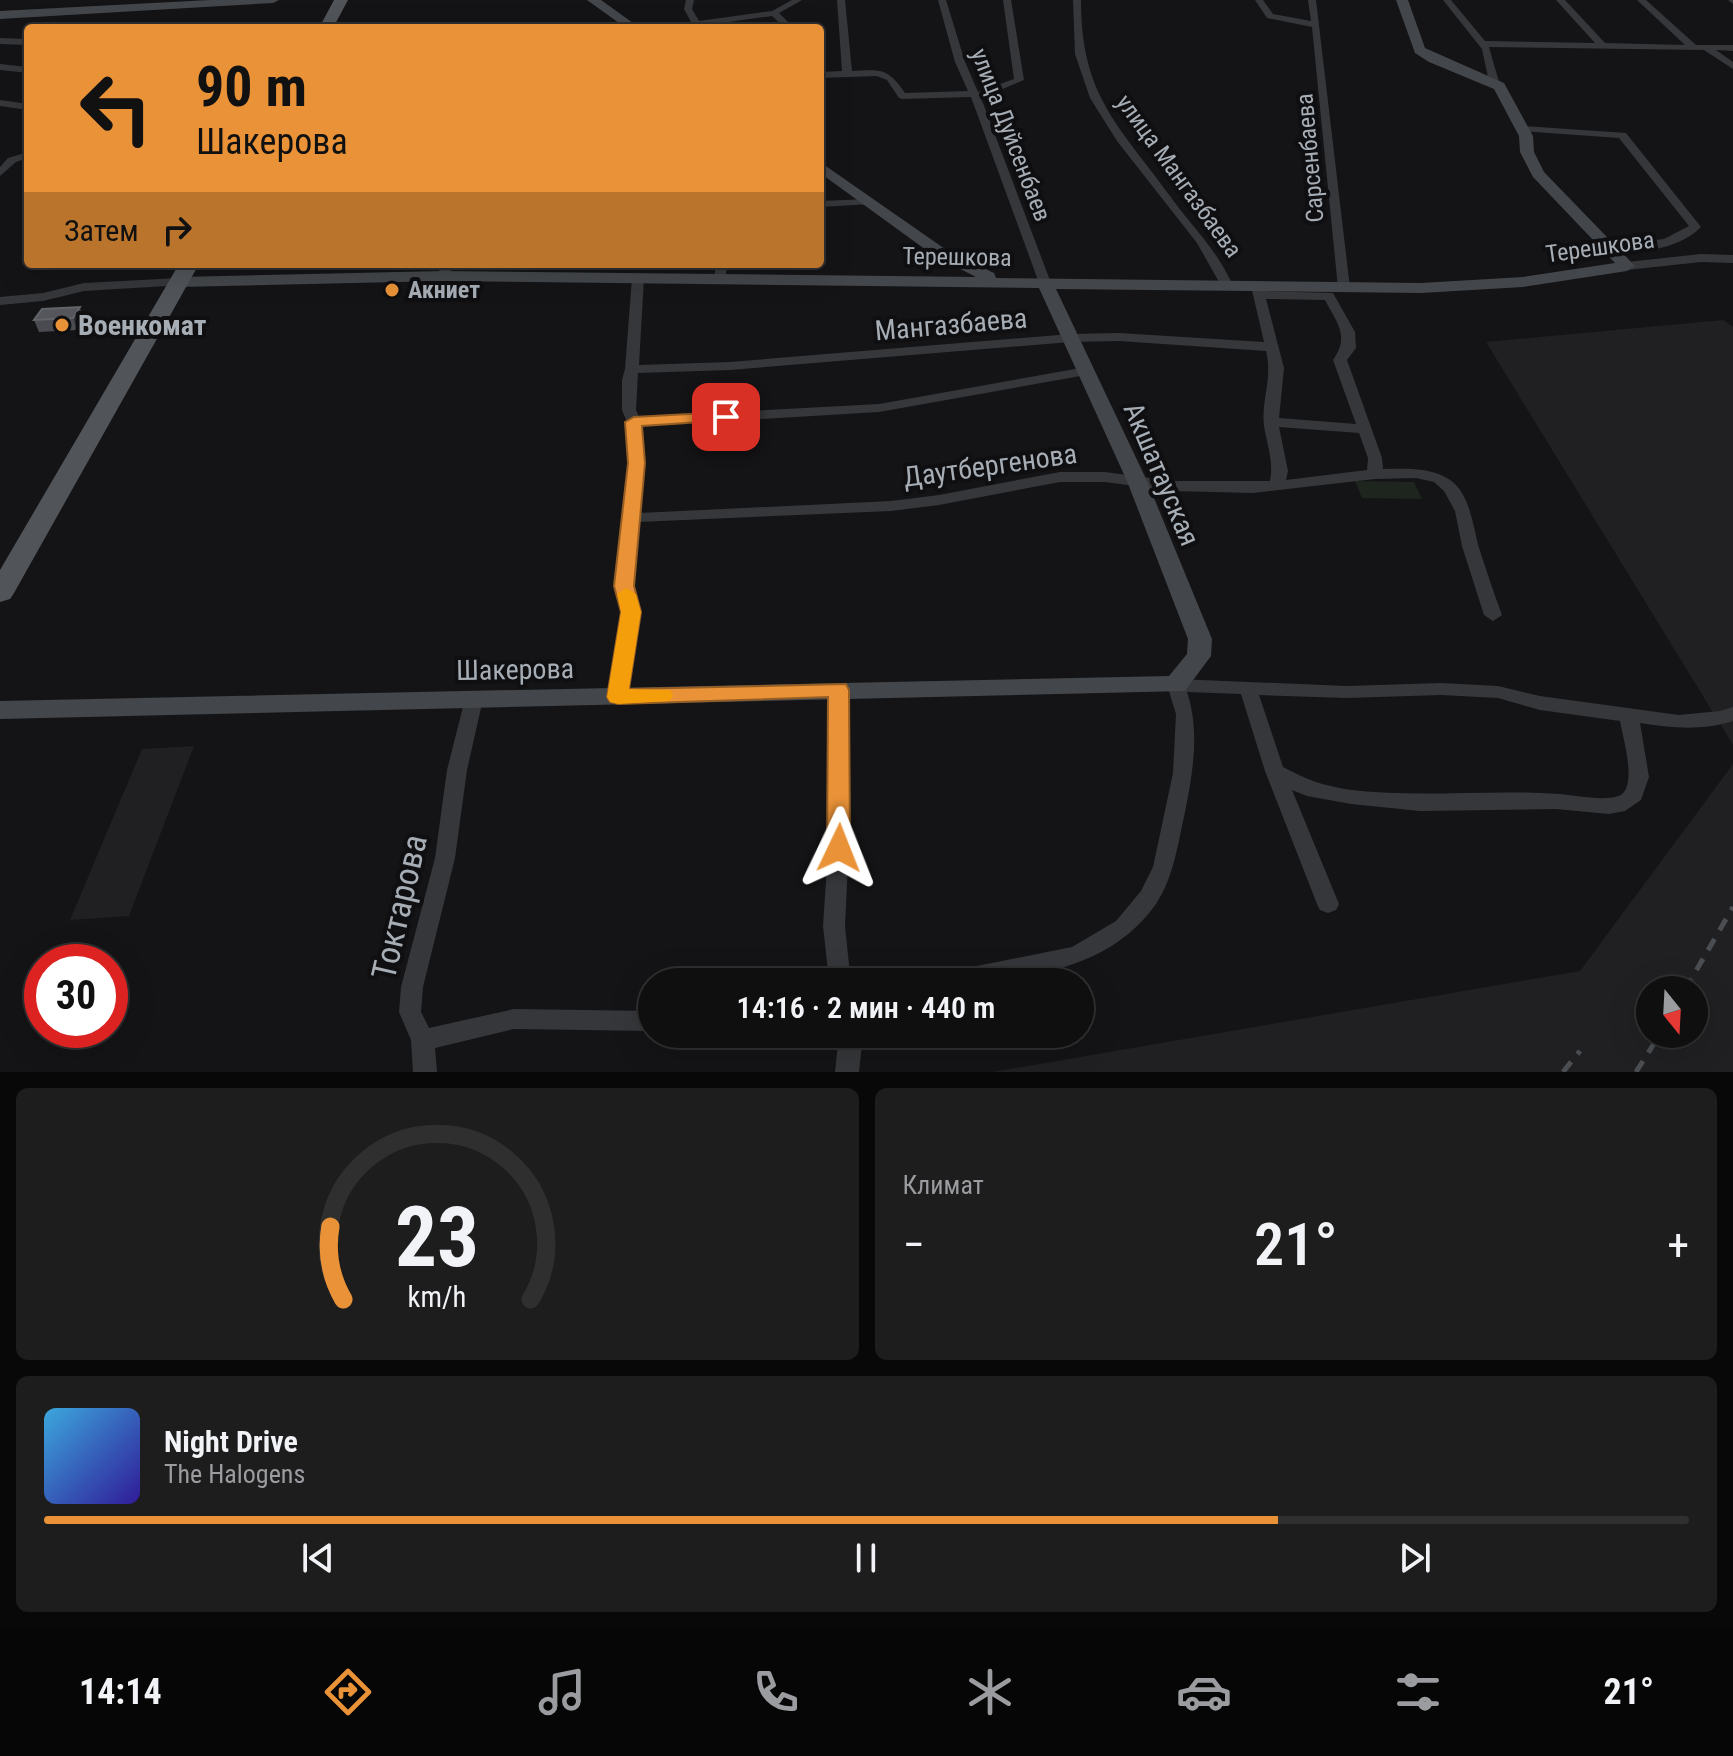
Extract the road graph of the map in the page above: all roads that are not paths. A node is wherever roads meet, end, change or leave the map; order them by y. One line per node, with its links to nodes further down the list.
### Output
1 (273, 0): 18 (street)
2 (341, 0): 20 (main road)
3 (593, 0): 21 (street)
4 (690, 0): 19 (street)
5 (798, 0): 16 (street)
6 (841, 0): 35 (street)
7 (942, 0): 39 (street, улица Дуйсенбаев)
8 (1007, 0): 39 (street)
9 (1077, 0): 59 (street, улица Мангазбаева)
10 (1259, 0): 24 (street)
11 (1312, 0): 24 (street, Сарсенбаева)
12 (1402, 0): 38 (street)
13 (1447, 0): 27 (street)
14 (1560, 0): 28 (street)
15 (1641, 0): 29 (street)
16 (785, 2): 17 (street)
17 (774, 13): 19 (street); 23 (street)
18 (0, 15)
19 (696, 23): 22 (street)
20 (328, 24)
21 (628, 24)
22 (690, 24)
23 (786, 24)
24 (1316, 25): 60 (street, Сарсенбаева)
25 (0, 41): 26 (street)
26 (24, 42)
27 (1482, 44): 28 (street); 38 (street)
28 (1601, 44): 29 (street)
29 (1693, 47): 30 (street)
30 (1707, 48): 31 (street); 32 (street)
31 (1733, 48)
32 (1733, 66)
33 (0, 67): 34 (street)
34 (24, 70): 37 (street)
35 (847, 73): 36 (street); 39 (street)
36 (824, 75)
37 (0, 81)
38 (1494, 82): 44 (street)
39 (975, 96): 58 (street, улица Дуйсенбаев)
40 (24, 101): 42 (street)
41 (0, 103): 42 (street)
42 (14, 105): 43 (street)
43 (24, 106)
44 (1523, 129): 50 (street); 50 (street)
45 (24, 156): 47 (street)
46 (824, 169): 48 (street)
47 (0, 173)
48 (868, 202): 49 (street); 57 (street)
49 (824, 204)
50 (1611, 249): 52 (street)
51 (1733, 259): 52 (street, Терешкова)
52 (1627, 266): 60 (street, Терешкова)
53 (445, 270): 55 (street, Терешкова); 56 (street, Терешкова)
54 (721, 271): 56 (street, Терешкова); 57 (street, Терешкова)
55 (184, 273): 62 (street); 74 (main road)
56 (638, 278): 65 (street)
57 (999, 281): 58 (street, Терешкова)
58 (1045, 283): 59 (street, Терешкова); 63 (street, Акшатауская)
59 (1227, 286): 61 (street, Терешкова)
60 (1344, 288): 61 (street, Терешкова)
61 (1259, 291): 64 (street); 69 (street)
62 (0, 301)
63 (1071, 338): 64 (street, Мангазбаева); 65 (street, Мангазбаева); 66 (street, Акшатауская)
64 (1273, 347): 68 (street)
65 (632, 369): 67 (street)
66 (1086, 371): 67 (street); 71 (street, Акшатауская)
67 (634, 422): 73 (street)
68 (1271, 422): 69 (street); 72 (street)
69 (1364, 429): 70 (street)
70 (1375, 474): 72 (street, Даутбергенова); 75 (street, Даутбергенова)
71 (1137, 481): 72 (street, Даутбергенова); 73 (street, Даутбергенова); 76 (street, Акшатауская)
72 (1277, 484)
73 (629, 518): 79 (street)
74 (0, 593)
75 (1493, 615)
76 (1176, 685): 77 (street); 78 (street, Шакерова); 87 (street)
77 (1248, 689): 83 (street); 84 (street)
78 (838, 690): 79 (street, Шакерова); 86 (street)
79 (618, 697): 80 (street, Шакерова)
80 (474, 699): 81 (street, Шакерова); 89 (street, Токтарова)
81 (0, 710)
82 (1733, 714): 83 (street)
83 (1629, 716): 84 (street)
84 (1275, 771): 85 (street)
85 (1328, 904)
86 (836, 968)
87 (1014, 968)
88 (638, 1021): 89 (street)
89 (423, 1040): 91 (street, Токтарова)
90 (850, 1048): 92 (street)
91 (425, 1072)
92 (847, 1072)

